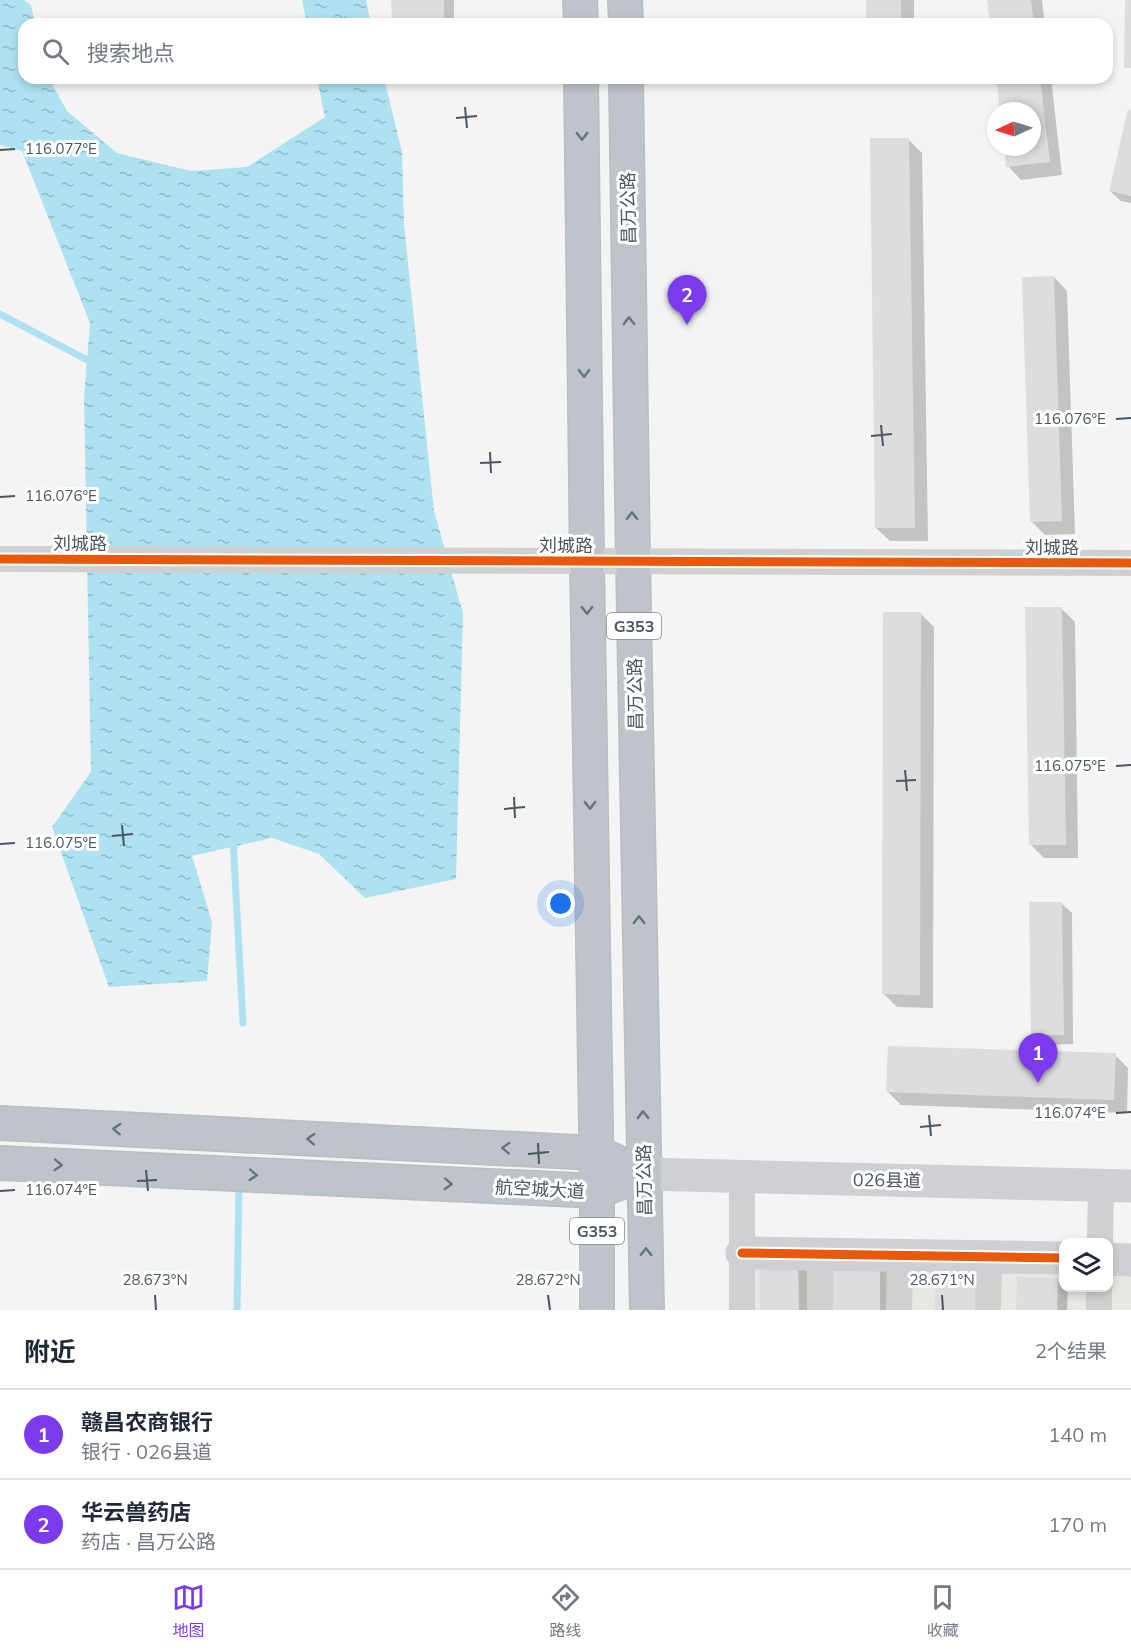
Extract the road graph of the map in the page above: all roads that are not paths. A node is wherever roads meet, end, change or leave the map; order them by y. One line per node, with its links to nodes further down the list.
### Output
1 (580, 0): 3 (highway)
2 (625, 0): 4 (highway)
3 (581, 18)
4 (626, 18)
5 (581, 84): 8 (highway, G353, one-way to 8)
6 (626, 84): 9 (highway, 昌万公路 / G353, one-way to 6)
7 (0, 560): 8 (street, 刘城路)
8 (586, 562): 9 (street, 刘城路); 12 (highway, G353, one-way to 12)
9 (633, 562): 10 (street, 刘城路); 14 (highway, 昌万公路 / G353, one-way to 9)
10 (1131, 563)
11 (0, 1123): 12 (highway, one-way to 11)
12 (596, 1153): 14 (highway); 17 (highway, G353)
13 (0, 1162): 17 (highway, 航空城大道, one-way to 17)
14 (644, 1174): 15 (main road, 026县道); 17 (highway, 航空城大道); 28 (highway, 昌万公路 / G353, one-way to 14)
15 (742, 1176): 16 (main road, 026县道); 19 (street)
16 (1116, 1186): 18 (street)
17 (597, 1191): 27 (highway, G353)
18 (1101, 1238)
19 (742, 1253): 20 (main road); 29 (street)
20 (820, 1254): 21 (main road); 30 (street)
21 (900, 1256): 22 (main road); 31 (street)
22 (988, 1257): 23 (main road); 32 (street)
23 (1059, 1258)
24 (1113, 1259): 25 (main road)
25 (1131, 1260)
26 (1099, 1292): 33 (street)
27 (597, 1310)
28 (647, 1310)
29 (742, 1310)
30 (820, 1310)
31 (899, 1310)
32 (988, 1310)
33 (1099, 1310)

